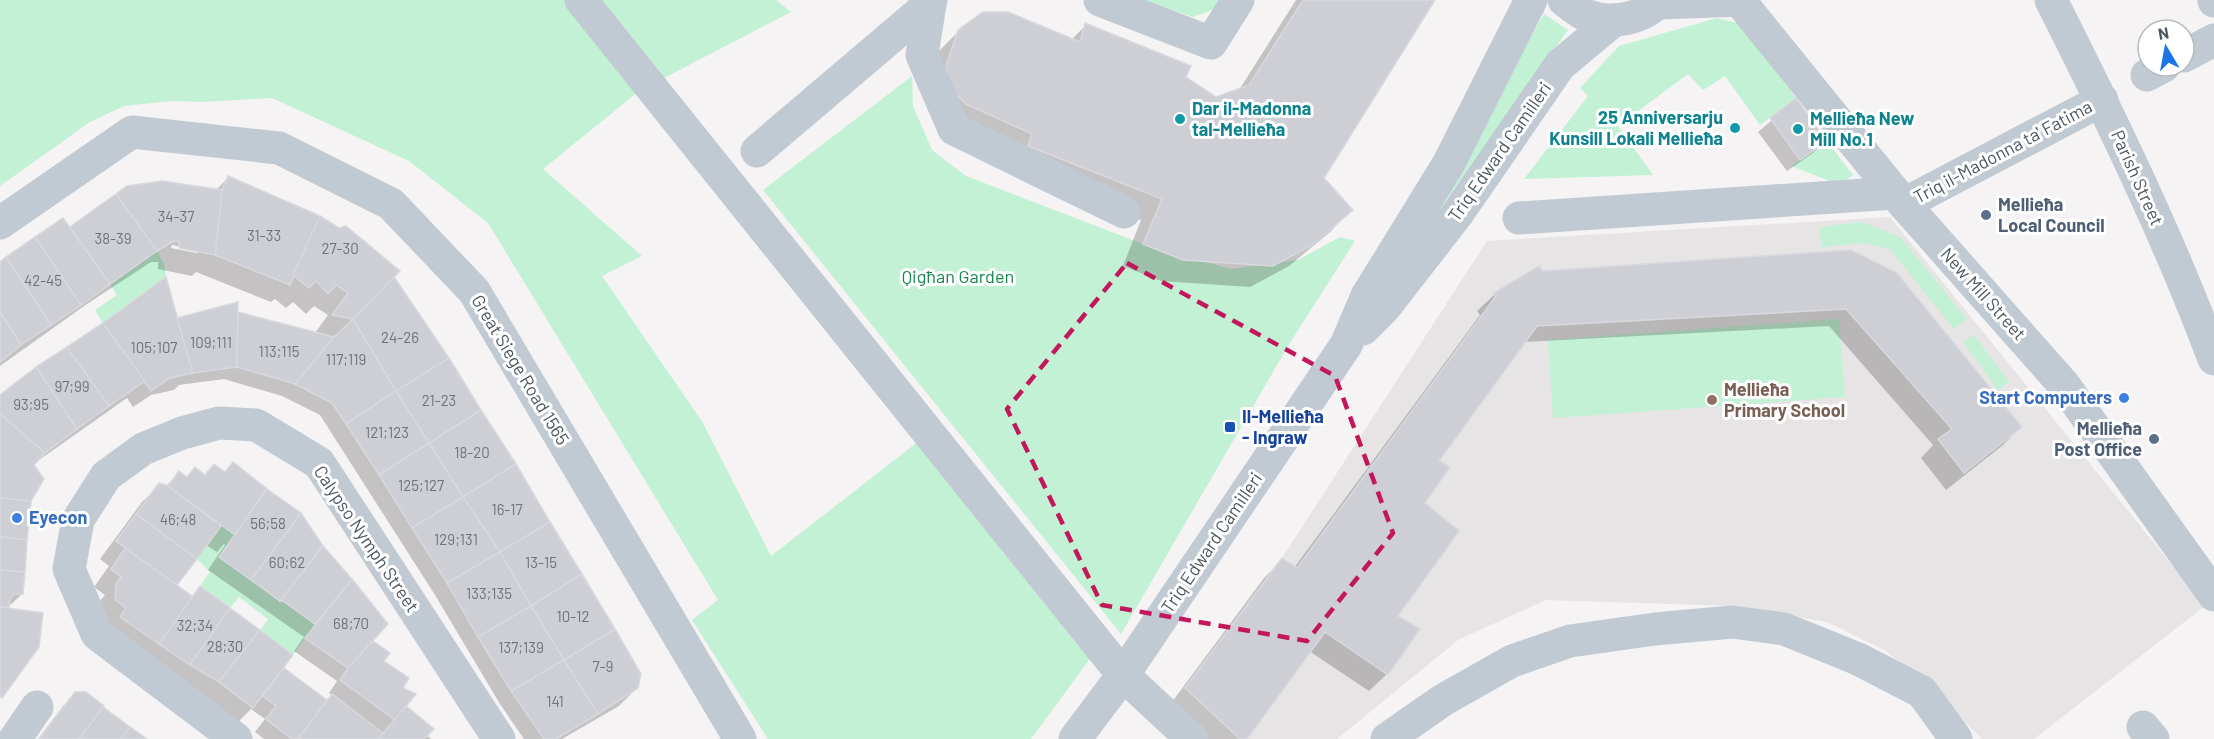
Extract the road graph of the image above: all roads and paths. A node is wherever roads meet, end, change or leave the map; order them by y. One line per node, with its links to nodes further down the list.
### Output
1 (581, 0): 23 (street)
2 (1099, 0): 3 (street)
3 (1238, 0)
4 (1531, 0): 20 (street, Triq Edward Camilleri)
5 (1564, 0): 10 (street)
6 (2052, 0): 13 (street, Parish Street)
7 (1659, 1): 8 (street, New Mill Street); 10 (street)
8 (1741, 1): 15 (street, New Mill Street)
9 (931, 2): 14 (street); 16 (street)
10 (1614, 20): 20 (street, Triq Edward Camilleri)
11 (2214, 40): 12 (street)
12 (2196, 50)
13 (2102, 100): 15 (street, Triq il-Madonna ta' Fatima); 19 (street, Parish Street)
14 (757, 151)
15 (1900, 199): 17 (street); 22 (street, New Mill Street)
16 (1124, 212)
17 (1519, 218)
18 (0, 223): 28 (street, Great Siege Road 1565)
19 (2207, 319): 21 (street, Parish Street)
20 (1346, 345): 23 (street, Triq Edward Camilleri)
21 (2214, 359)
22 (2214, 595)
23 (1123, 675): 29 (street, Triq Edward Camilleri); 30 (street)
24 (37, 707): 25 (street)
25 (15, 739)
26 (236, 739): 27 (street, Calypso Nymph Street)
27 (500, 739)
28 (740, 739)
29 (1075, 739)
30 (1192, 739)
31 (1387, 739): 32 (street)
32 (1956, 739)

